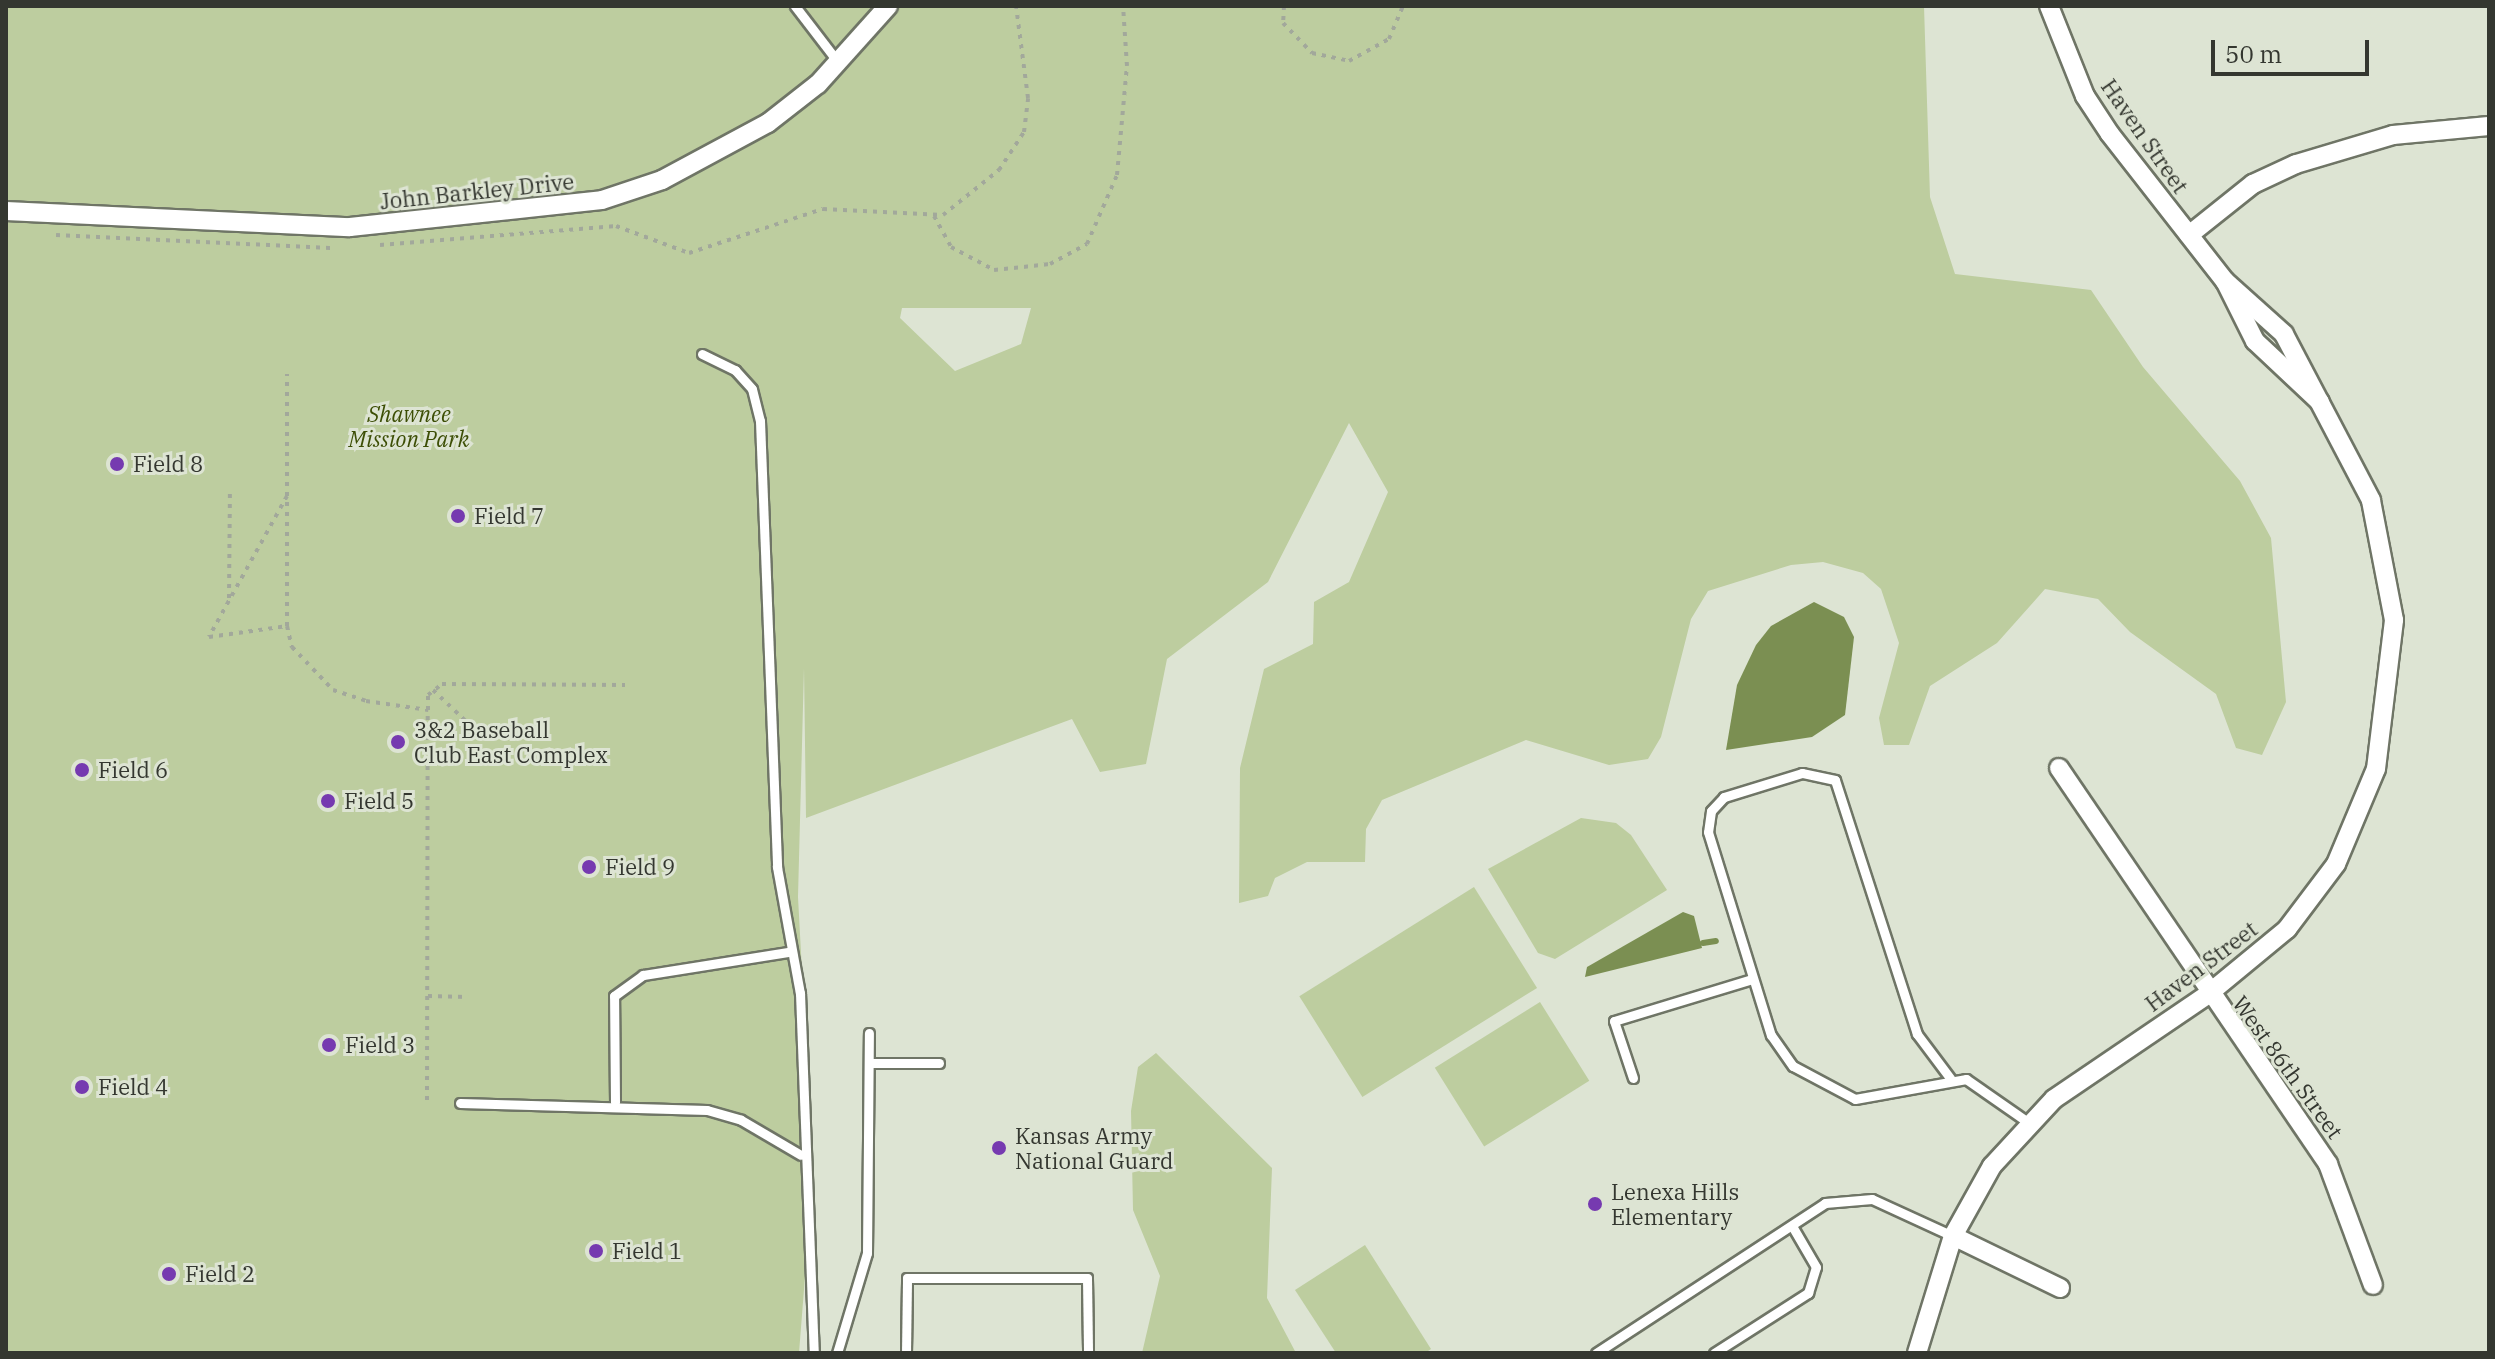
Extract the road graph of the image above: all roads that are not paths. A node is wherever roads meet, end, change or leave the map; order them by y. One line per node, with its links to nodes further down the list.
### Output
1 (795, 6): 4 (lane)
2 (888, 6): 4 (street, John Barkley Drive)
3 (2049, 6): 7 (street, Haven Street)
4 (839, 63): 6 (street, John Barkley Drive)
5 (2489, 126): 7 (street)
6 (6, 211)
7 (2189, 235): 8 (street, Haven Street)
8 (2225, 281): 10 (street, Haven Street); 10 (street, Haven Street)
9 (702, 354): 12 (lane)
10 (2322, 403): 14 (street, Haven Street)
11 (2059, 768): 14 (street, West 86th Street)
12 (788, 952): 20 (lane); 23 (lane)
13 (1752, 979): 18 (lane); 19 (lane); 19 (lane)
14 (2207, 995): 22 (street, Haven Street); 26 (street, West 86th Street)
15 (869, 1033): 16 (lane)
16 (869, 1063): 17 (lane); 29 (lane)
17 (939, 1063)
18 (1633, 1078)
19 (1950, 1078): 22 (lane)
20 (615, 1102): 21 (lane); 23 (lane)
21 (460, 1103)
22 (2029, 1123): 25 (street, Haven Street)
23 (801, 1155): 28 (lane)
24 (1792, 1226): 25 (lane); 32 (lane); 33 (lane)
25 (1953, 1236): 27 (street); 34 (street, Haven Street)
26 (2373, 1285)
27 (2060, 1288)
28 (814, 1353)
29 (837, 1353)
30 (906, 1353): 31 (lane)
31 (1088, 1353)
32 (1596, 1353)
33 (1714, 1353)
34 (1917, 1353)

